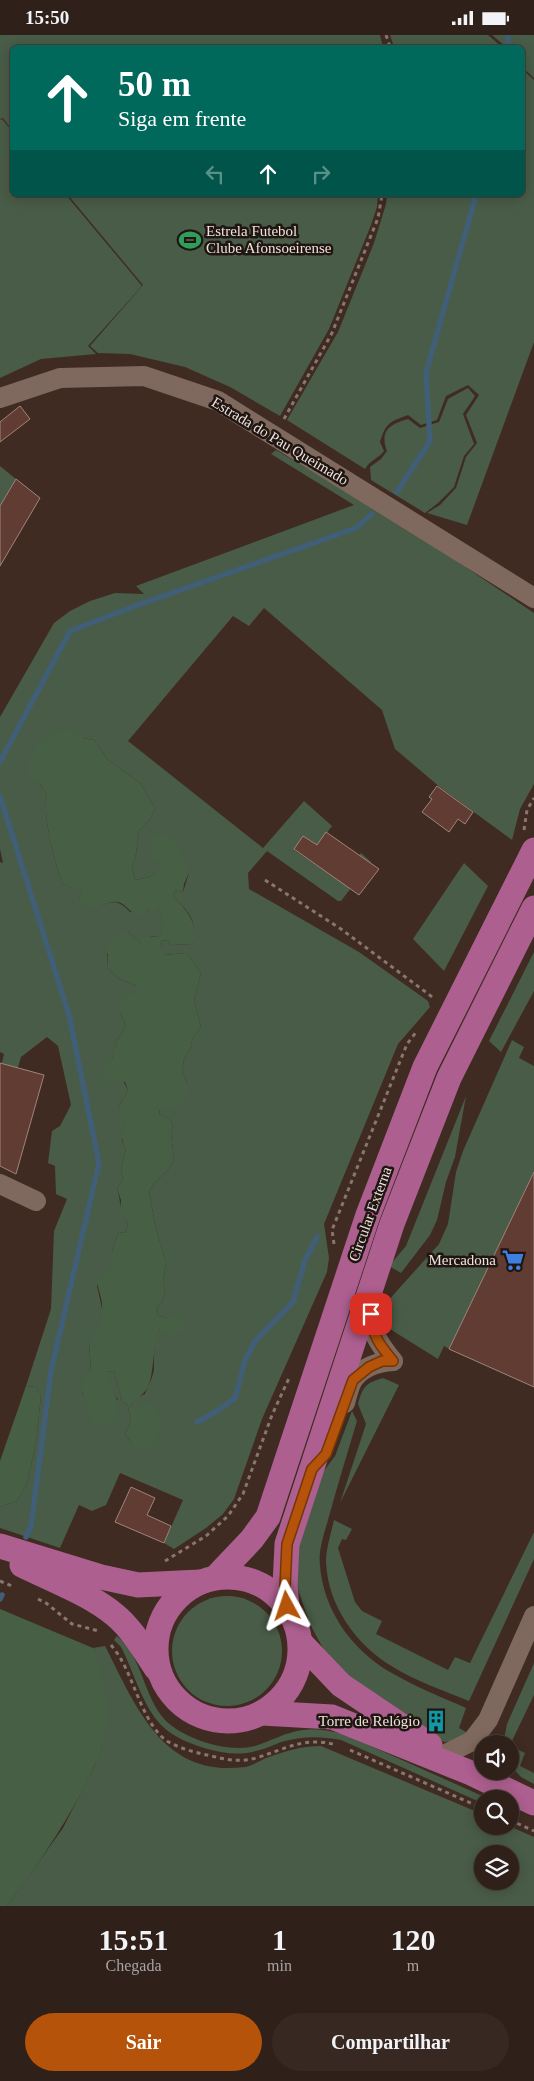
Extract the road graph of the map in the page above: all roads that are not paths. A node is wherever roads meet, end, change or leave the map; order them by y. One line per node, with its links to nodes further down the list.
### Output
1 (0, 398): 2 (street, Estrada do Pau Queimado)
2 (534, 599)
3 (534, 850): 11 (main road, Circular Externa)
4 (534, 908): 7 (main road, Circular Externa)
5 (0, 1184): 6 (street)
6 (36, 1201)
7 (372, 1286): 8 (main road, Circular Externa); 8 (street)
8 (312, 1469): 12 (main road, Circular Externa)
9 (0, 1546): 11 (main road)
10 (0, 1554): 15 (main road)
11 (207, 1580): 12 (main road); 15 (main road)
12 (287, 1606): 14 (main road)
13 (534, 1616): 17 (street)
14 (301, 1643): 16 (main road); 19 (main road)
15 (158, 1671): 16 (main road)
16 (262, 1713): 20 (main road)
17 (488, 1720): 18 (street); 19 (street)
18 (489, 1735)
19 (444, 1755): 20 (main road)
20 (471, 1773): 21 (main road)
21 (474, 1774)
22 (501, 1780): 23 (main road)
23 (534, 1803)

